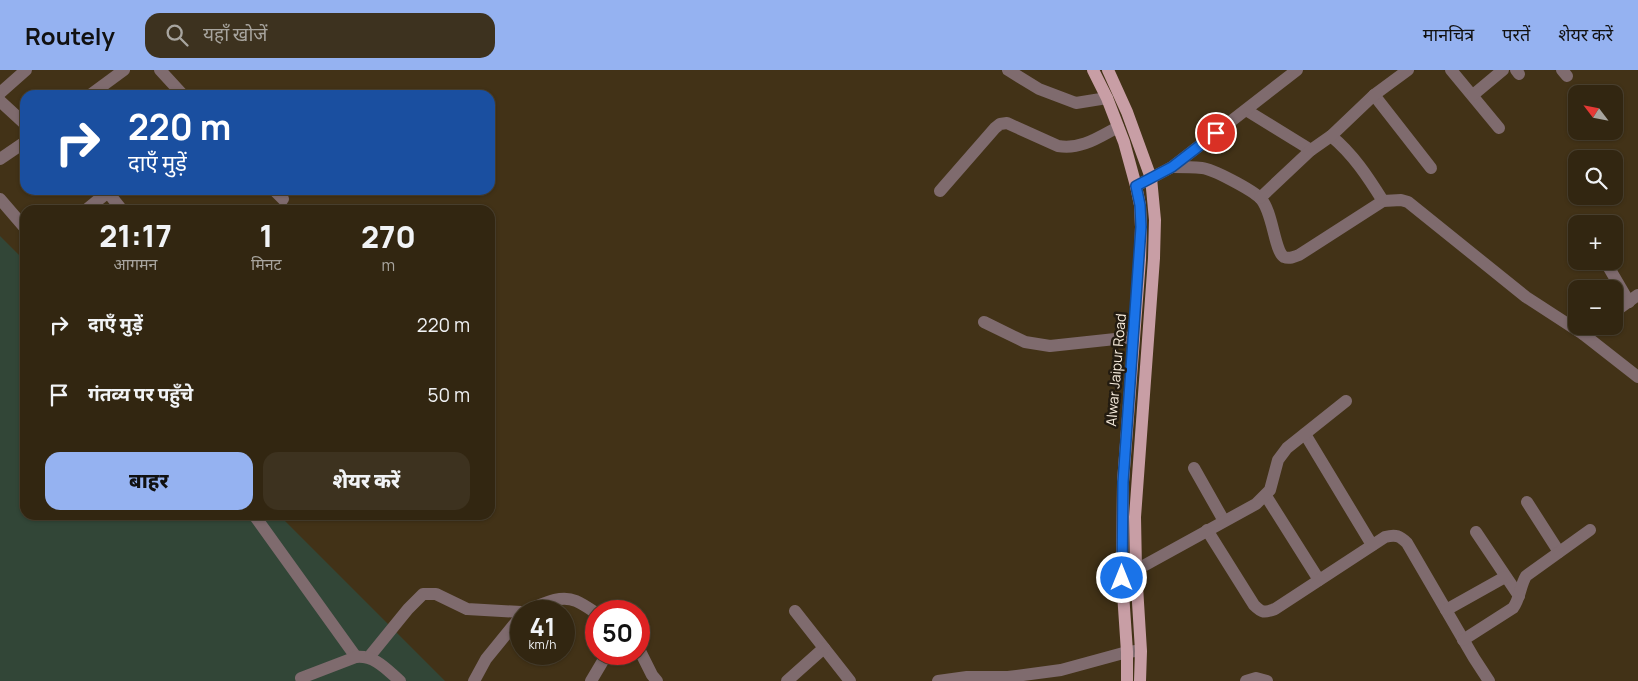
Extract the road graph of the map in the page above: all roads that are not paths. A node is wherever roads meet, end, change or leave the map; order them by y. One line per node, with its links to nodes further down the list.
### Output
1 (26, 70): 13 (street)
2 (124, 70): 11 (street)
3 (160, 70): 12 (street)
4 (1008, 70): 16 (street)
5 (1093, 70): 16 (main road, Alwar Jaipur Road)
6 (1108, 70): 28 (main road, Alwar Jaipur Road)
7 (1297, 70): 18 (street)
8 (1408, 70): 14 (street)
9 (1451, 70): 15 (street)
10 (1503, 70): 15 (street)
11 (97, 90)
12 (178, 90)
13 (0, 93)
14 (1374, 95): 22 (street); 27 (street)
15 (1473, 96): 21 (street)
16 (1107, 98): 20 (main road, Alwar Jaipur Road)
17 (0, 101): 19 (street)
18 (1246, 110): 24 (street); 26 (street)
19 (20, 119)
20 (1118, 127): 29 (main road, Alwar Jaipur Road); 30 (street)
21 (1499, 128)
22 (1331, 136): 24 (street); 35 (street)
23 (20, 145): 25 (street)
24 (1311, 150): 33 (street)
25 (0, 159)
26 (1172, 167): 28 (street); 33 (street)
27 (1431, 168)
28 (1151, 178): 29 (street); 58 (main road, Alwar Jaipur Road)
29 (1136, 186): 44 (main road, Alwar Jaipur Road)
30 (940, 191)
31 (103, 195): 36 (street)
32 (110, 195): 37 (street)
33 (1260, 198): 35 (street)
34 (0, 199): 38 (street)
35 (1384, 201): 41 (street)
36 (92, 205)
37 (118, 205)
38 (20, 222)
39 (1611, 270): 40 (street)
40 (1633, 299)
41 (1568, 319)
42 (984, 322): 44 (street)
43 (1593, 335): 45 (street)
44 (1134, 337): 71 (main road, Alwar Jaipur Road)
45 (1638, 377)
46 (1346, 401): 47 (street)
47 (1305, 434): 49 (street); 56 (street)
48 (1194, 468): 52 (street)
49 (1266, 496): 52 (street); 60 (street)
50 (1527, 502): 57 (street)
51 (258, 520): 72 (street)
52 (1224, 521): 53 (street)
53 (1207, 530): 58 (street); 60 (street)
54 (1590, 530): 57 (street)
55 (1476, 532): 59 (street)
56 (1372, 545): 60 (street); 64 (street)
57 (1559, 552): 61 (street)
58 (1136, 570): 70 (main road, Alwar Jaipur Road)
59 (1506, 576): 61 (street); 64 (street)
60 (1320, 580)
61 (1518, 596): 68 (street)
62 (556, 600): 63 (street)
63 (571, 600)
64 (1446, 610): 68 (street)
65 (510, 611): 72 (street)
66 (796, 611): 69 (street)
67 (510, 629): 77 (street)
68 (1463, 640): 87 (street)
69 (824, 648): 80 (street); 81 (street)
70 (1140, 651): 71 (street); 84 (main road, Alwar Jaipur Road)
71 (1127, 652): 82 (street); 83 (main road, Alwar Jaipur Road)
72 (362, 657): 75 (street); 76 (street)
73 (600, 665): 78 (street)
74 (647, 665): 79 (street)
75 (302, 678)
76 (400, 681)
77 (474, 681)
78 (591, 681)
79 (657, 681)
80 (787, 681)
81 (850, 681)
82 (938, 681)
83 (1127, 681)
84 (1140, 681)
85 (1246, 681): 86 (street)
86 (1268, 681)
87 (1489, 681)

